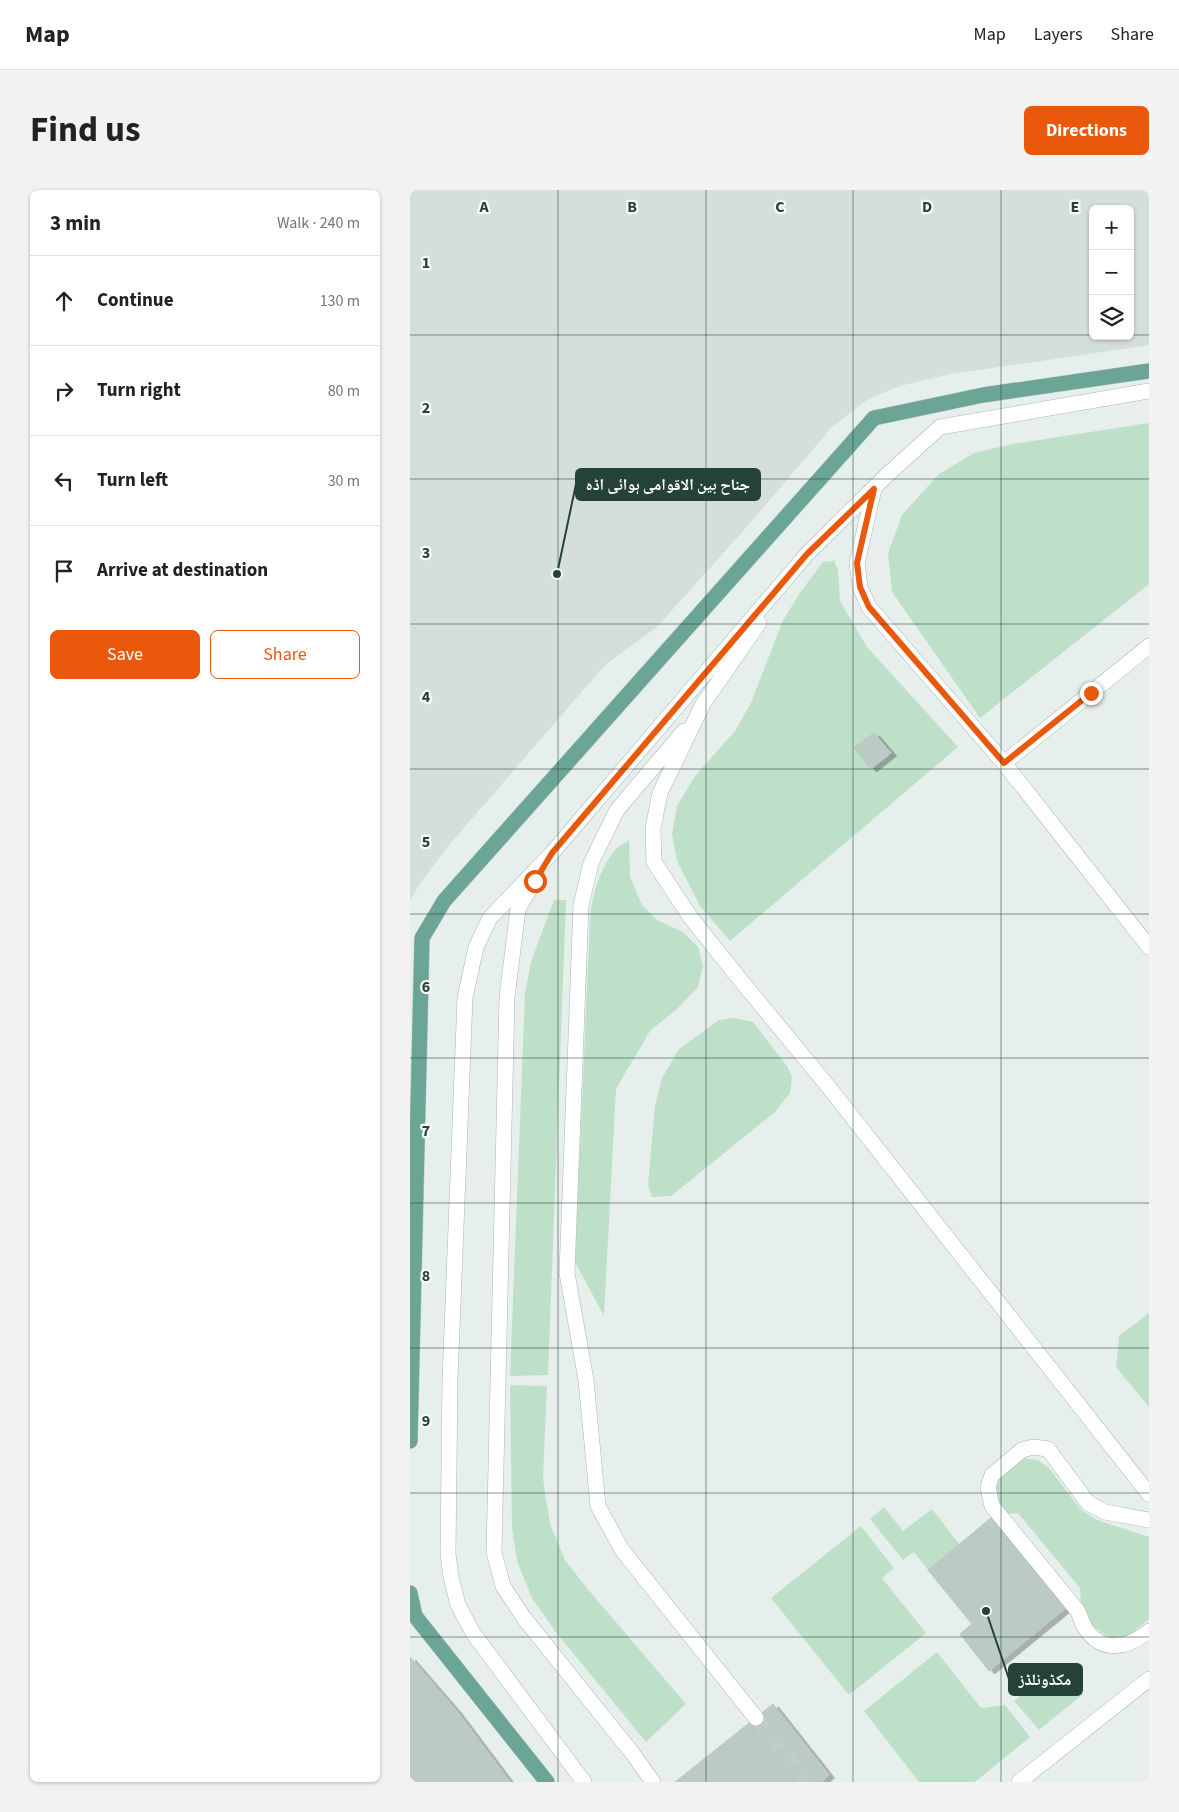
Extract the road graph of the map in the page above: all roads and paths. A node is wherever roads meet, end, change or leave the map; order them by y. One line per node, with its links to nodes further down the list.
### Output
1 (1149, 371): 10 (main road)
2 (1149, 391): 3 (lane)
3 (874, 489): 4 (lane); 7 (lane)
4 (807, 554): 6 (lane); 8 (lane)
5 (1149, 646): 7 (lane)
6 (698, 715): 11 (lane); 16 (lane)
7 (1004, 763): 9 (lane)
8 (552, 853): 18 (lane); 19 (lane)
9 (1149, 946)
10 (410, 1442)
11 (1149, 1494)
12 (1149, 1520): 14 (lane)
13 (410, 1593): 17 (main road)
14 (1149, 1631)
15 (1149, 1679): 20 (lane)
16 (756, 1718)
17 (547, 1782)
18 (584, 1782)
19 (653, 1782)
20 (1019, 1782)

